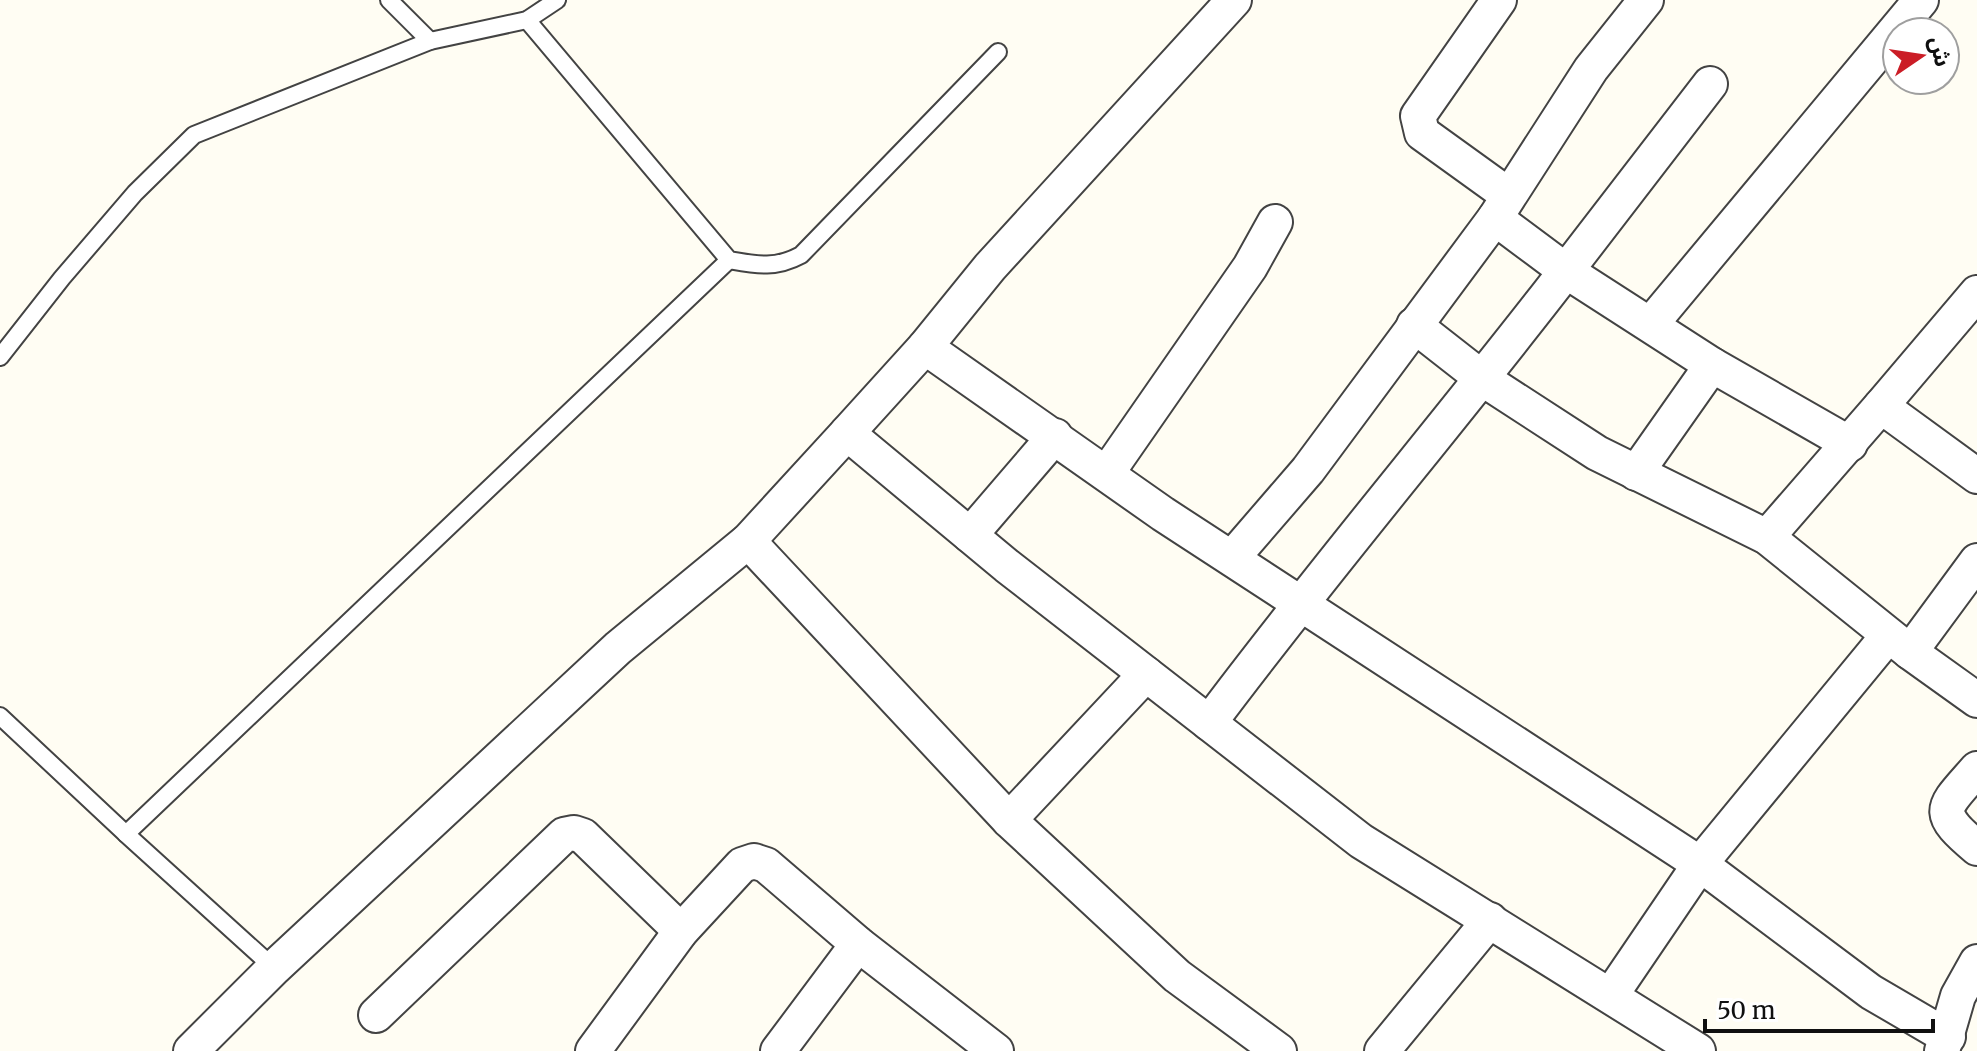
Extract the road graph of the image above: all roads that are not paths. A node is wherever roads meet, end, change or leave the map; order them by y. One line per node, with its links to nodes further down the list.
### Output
1 (389, 0): 8 (lane)
2 (557, 0): 7 (lane)
3 (1234, 0): 18 (street)
4 (1499, 0): 11 (street)
5 (1646, 0): 11 (street)
6 (1921, 0): 16 (street)
7 (527, 20): 8 (lane); 13 (lane)
8 (430, 41): 19 (lane)
9 (998, 52): 13 (lane)
10 (1710, 84): 14 (street)
11 (1501, 206): 14 (street); 17 (street)
12 (1275, 222): 26 (street)
13 (729, 260): 42 (lane)
14 (1566, 271): 16 (street); 21 (street)
15 (1977, 293): 22 (street)
16 (1651, 324): 20 (street)
17 (1414, 325): 21 (street); 32 (street)
18 (925, 347): 23 (street); 24 (street)
19 (0, 357)
20 (1712, 365): 25 (street); 27 (street)
21 (1483, 379): 27 (street); 34 (street)
22 (1881, 406): 25 (street); 28 (street)
23 (847, 433): 29 (street); 31 (street)
24 (1055, 436): 26 (street); 29 (street)
25 (1850, 444): 30 (street)
26 (1107, 473): 32 (street)
27 (1636, 473): 30 (street)
28 (1977, 476)
29 (970, 535): 36 (street)
30 (1767, 537): 35 (street)
31 (748, 541): 41 (street); 49 (street)
32 (1232, 558): 34 (street)
33 (1977, 561): 35 (street)
34 (1299, 603): 39 (street); 44 (street)
35 (1898, 644): 37 (street); 44 (street)
36 (1146, 674): 39 (street); 41 (street)
37 (1977, 700)
38 (0, 716): 42 (lane)
39 (1209, 723): 45 (street)
40 (1977, 769): 43 (street)
41 (1009, 820): 57 (street)
42 (126, 834): 49 (lane)
43 (1977, 848)
44 (1700, 864): 50 (street); 52 (street)
45 (1490, 920): 50 (street); 58 (street)
46 (681, 931): 47 (street); 51 (street); 54 (street)
47 (858, 944): 55 (street); 56 (street)
48 (1977, 962): 52 (street)
49 (274, 968): 53 (street)
50 (1611, 995): 59 (street)
51 (376, 1015)
52 (1945, 1044)
53 (191, 1051)
54 (593, 1051)
55 (778, 1051)
56 (996, 1051)
57 (1279, 1051)
58 (1382, 1051)
59 (1698, 1051)

